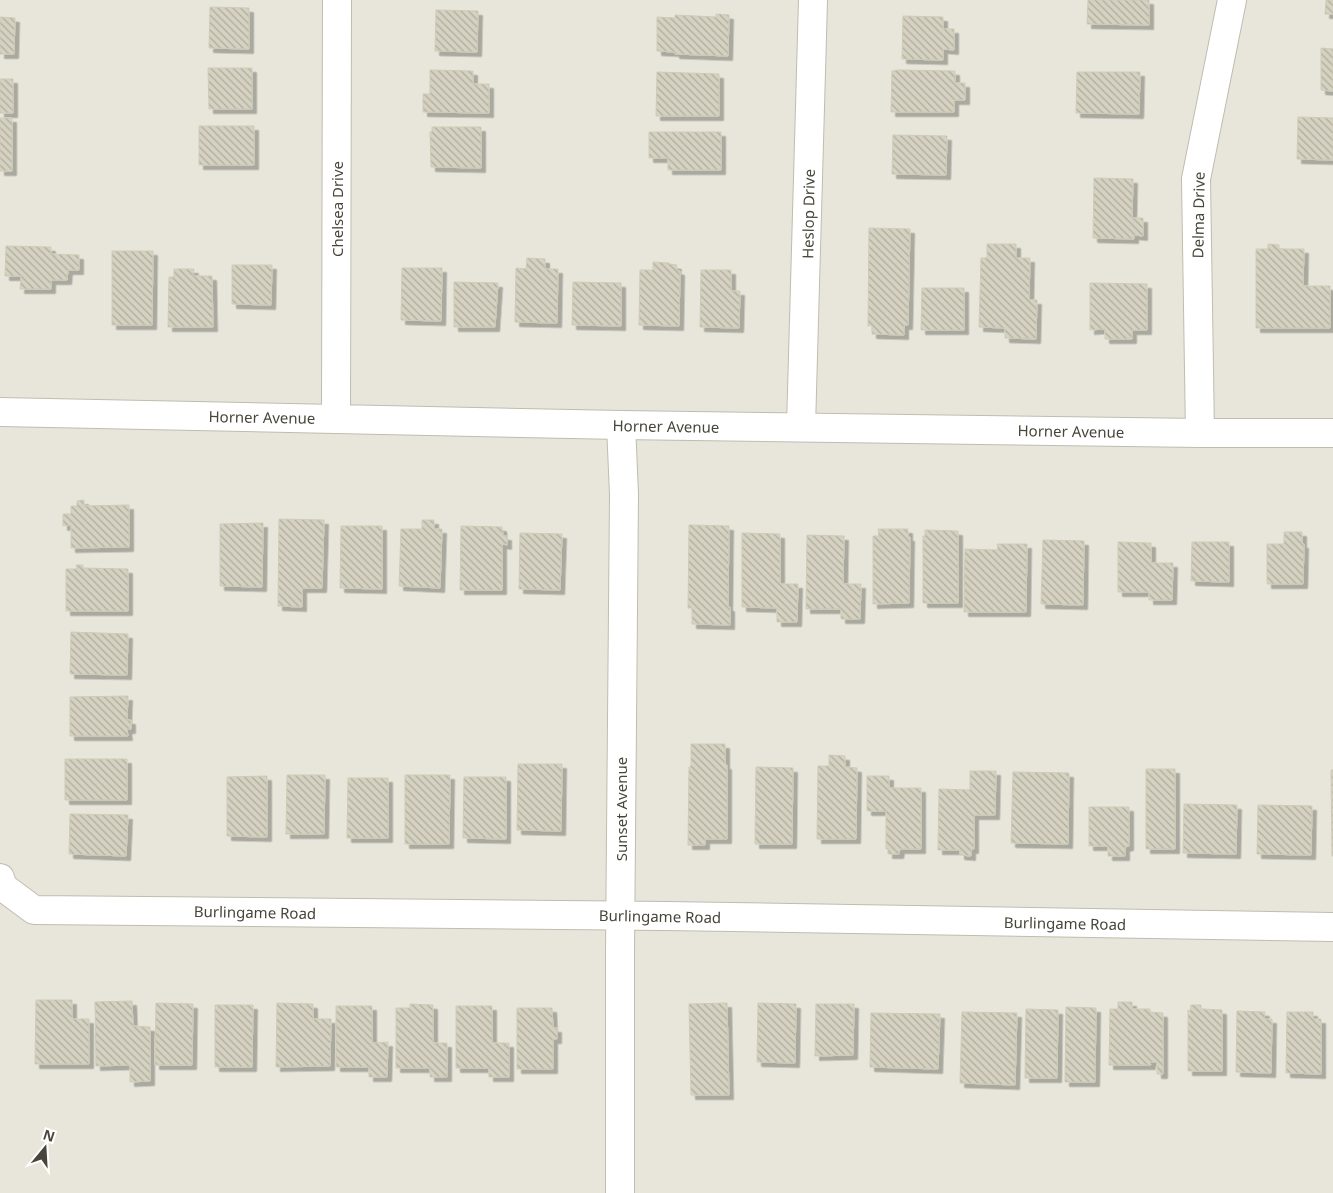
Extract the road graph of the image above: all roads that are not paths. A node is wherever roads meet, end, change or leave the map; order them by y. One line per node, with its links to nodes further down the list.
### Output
1 (337, 0): 5 (street, Chelsea Drive)
2 (813, 0): 7 (street, Heslop Drive)
3 (1232, 0): 9 (street, Delma Drive)
4 (0, 412): 5 (street, Horner Avenue)
5 (336, 419): 6 (street, Horner Avenue)
6 (621, 425): 7 (street, Horner Avenue); 11 (street, Sunset Avenue)
7 (801, 428): 9 (street, Horner Avenue)
8 (1333, 432): 9 (street, Horner Avenue)
9 (1200, 433)
10 (0, 878): 11 (street, Burlingame Road)
11 (620, 916): 12 (street, Burlingame Road); 13 (street, Sunset Avenue)
12 (1333, 927)
13 (620, 1193)

